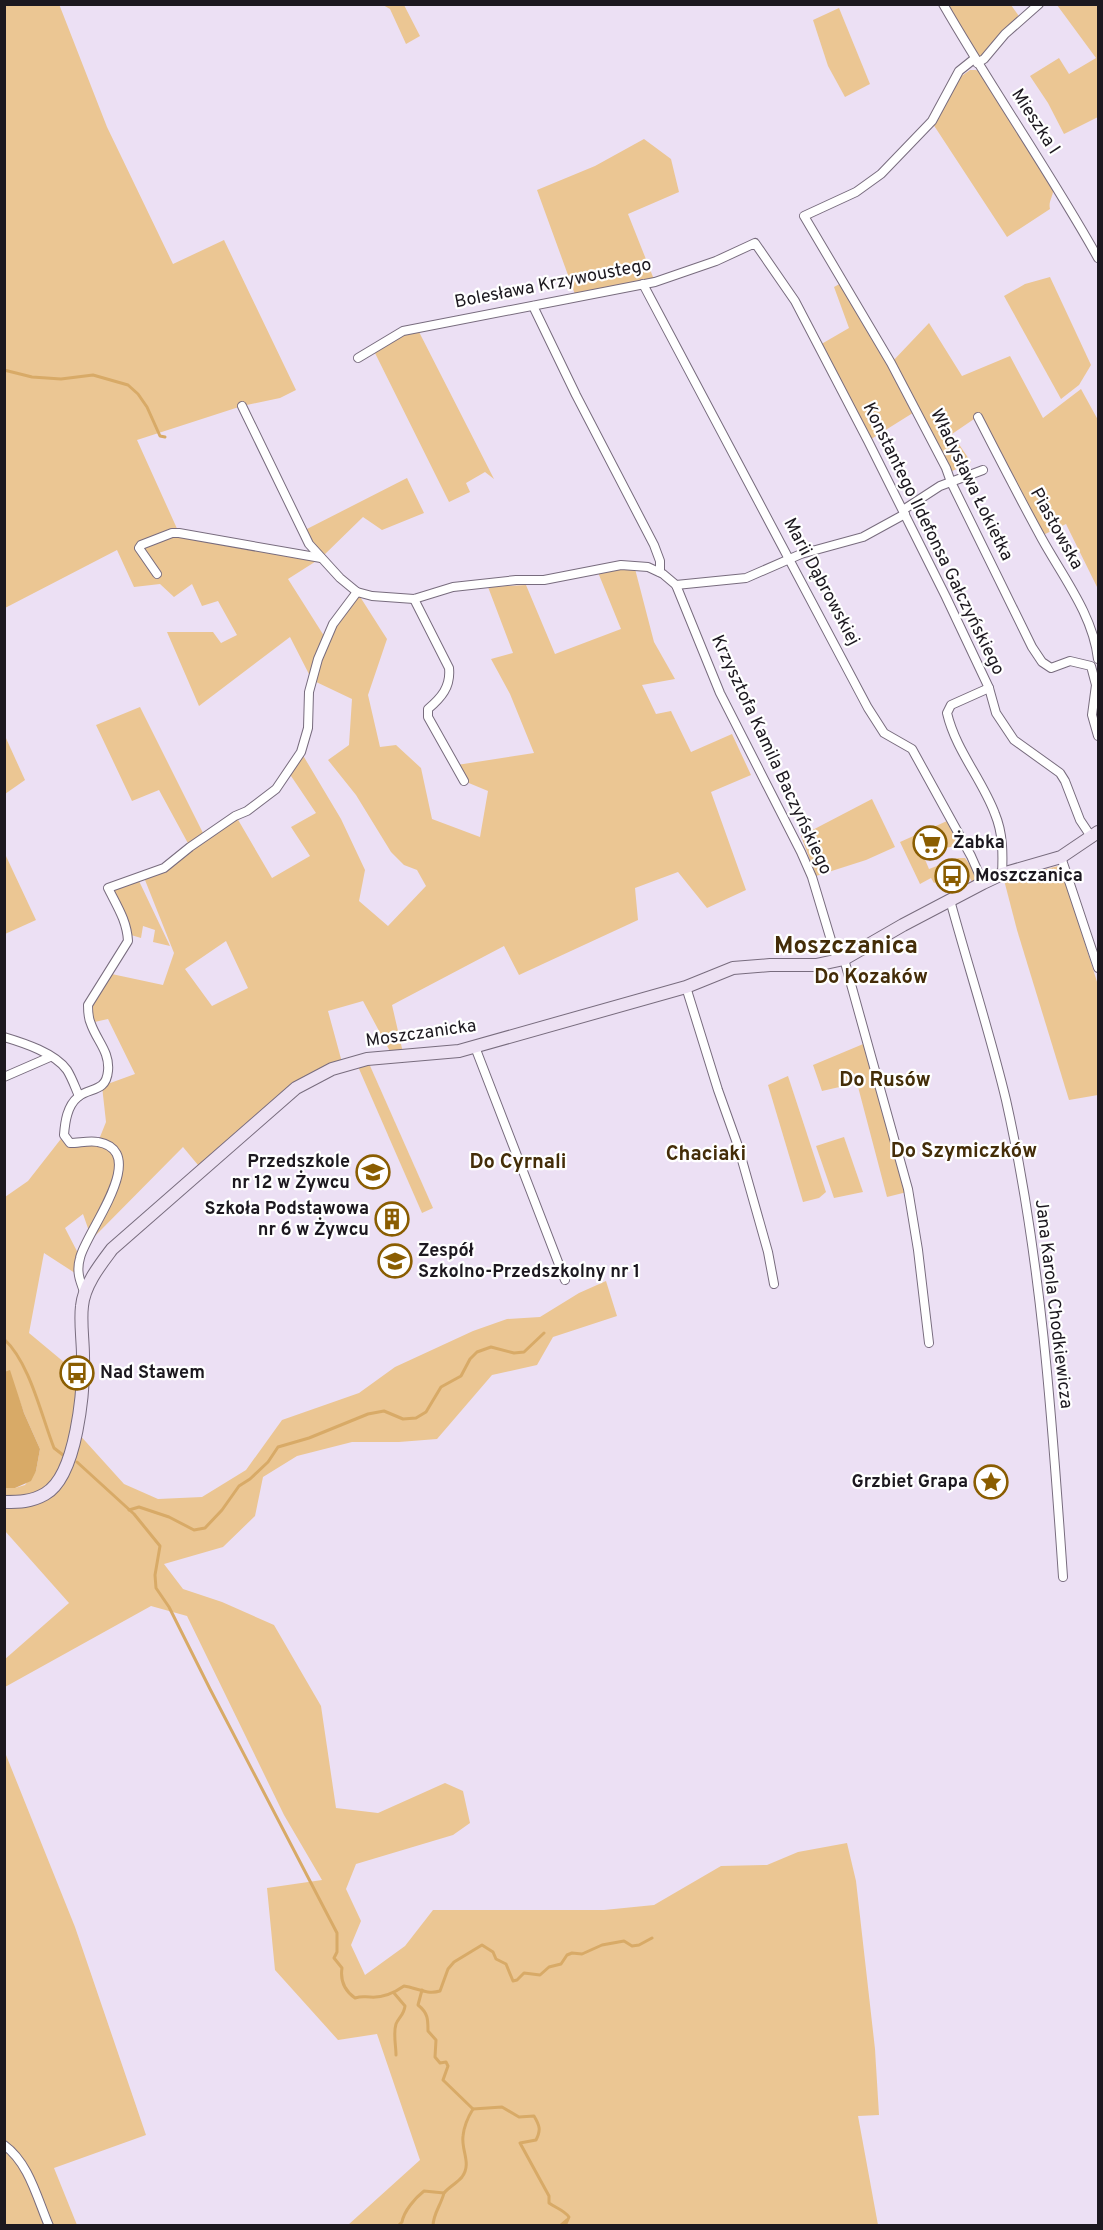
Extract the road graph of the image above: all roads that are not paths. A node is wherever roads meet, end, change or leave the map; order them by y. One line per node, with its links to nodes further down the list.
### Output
1 (943, 4): 3 (street, Mieszka I)
2 (1039, 4): 3 (street)
3 (976, 61): 5 (street, Mieszka I); 12 (street, Władysława Łokietka)
4 (755, 243): 6 (street, Bolesława Krzywoustego); 13 (street, Konstantego Ildefonsa Gałczyńskiego)
5 (1098, 258)
6 (643, 284): 7 (street, Bolesława Krzywoustego); 15 (street, Marii Dąbrowskiej)
7 (532, 306): 8 (street, Bolesława Krzywoustego); 16 (street)
8 (358, 358)
9 (242, 406): 14 (street)
10 (978, 417): 21 (street, Piastowska)
11 (983, 470): 12 (street)
12 (951, 482): 13 (street); 21 (street, Władysława Łokietka)
13 (904, 512): 15 (street); 22 (street, Konstantego Ildefonsa Gałczyńskiego)
14 (321, 558): 17 (street); 19 (street)
15 (790, 559): 18 (street); 28 (street, Marii Dąbrowskiej)
16 (660, 572): 18 (street, Krzysztofa Kamila Baczyńskiego); 20 (street, Krzysztofa Kamila Baczyńskiego)
17 (157, 574)
18 (676, 585): 30 (street, Krzysztofa Kamila Baczyńskiego)
19 (357, 592): 20 (street, Krzysztofa Kamila Baczyńskiego); 37 (street)
20 (414, 599): 24 (street)
21 (1096, 663): 23 (street)
22 (989, 688): 25 (street, Konstantego Ildefonsa Gałczyńskiego); 27 (street)
23 (1098, 736)
24 (465, 781)
25 (1095, 835): 26 (street, Moszczanicka)
26 (1061, 857): 27 (street, Moszczanicka); 31 (street)
27 (1002, 874): 28 (street, Moszczanicka)
28 (983, 883): 29 (street, Moszczanicka)
29 (950, 900): 30 (street, Moszczanicka); 43 (street, Jana Karola Chodkiewicza)
30 (840, 959): 32 (street, Moszczanicka); 41 (street, Krzysztofa Kamila Baczyńskiego)
31 (1098, 968)
32 (686, 987): 34 (street, Moszczanicka); 39 (street)
33 (4, 1037): 35 (street)
34 (475, 1047): 38 (street); 40 (street, Moszczanicka)
35 (50, 1057): 36 (street); 37 (street)
36 (4, 1077)
37 (79, 1096): 40 (street)
38 (565, 1280)
39 (774, 1284)
40 (85, 1294): 42 (street, Moszczanicka)
41 (928, 1343)
42 (4, 1502)
43 (1063, 1577)
44 (4, 2145): 45 (street)
45 (49, 2226)

